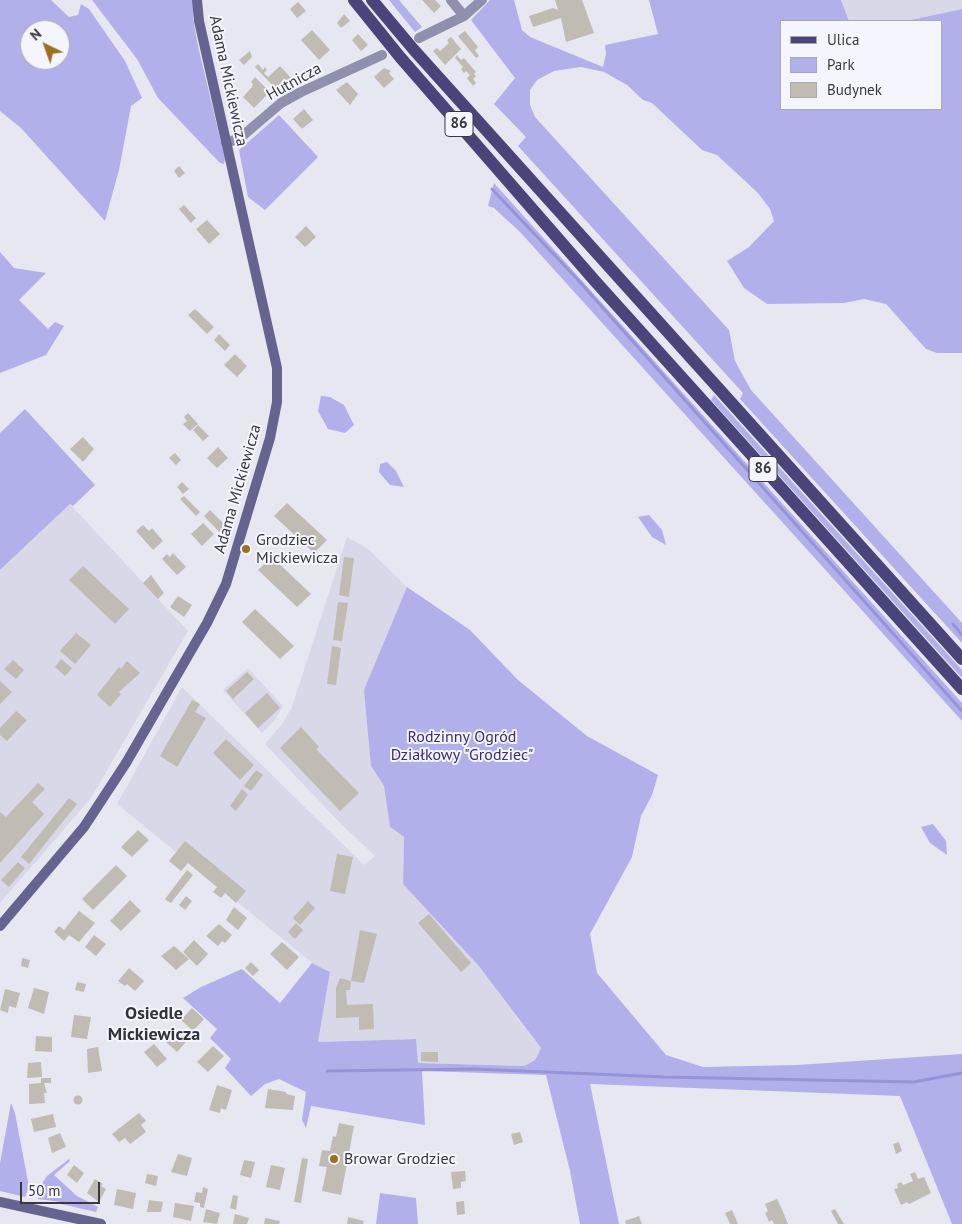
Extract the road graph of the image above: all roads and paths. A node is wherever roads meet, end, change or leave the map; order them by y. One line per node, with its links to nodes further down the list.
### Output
1 (197, 0): 9 (street, Adama Mickiewicza)
2 (354, 0): 11 (main road, 86)
3 (372, 0): 10 (main road, 86)
4 (452, 0): 6 (street)
5 (482, 0): 6 (street)
6 (464, 16): 7 (street)
7 (419, 38)
8 (382, 55): 9 (street, Hutnicza)
9 (226, 143): 12 (street, Adama Mickiewicza)
10 (962, 659)
11 (962, 689)
12 (0, 926)
13 (0, 1202): 14 (street)
14 (101, 1224)

